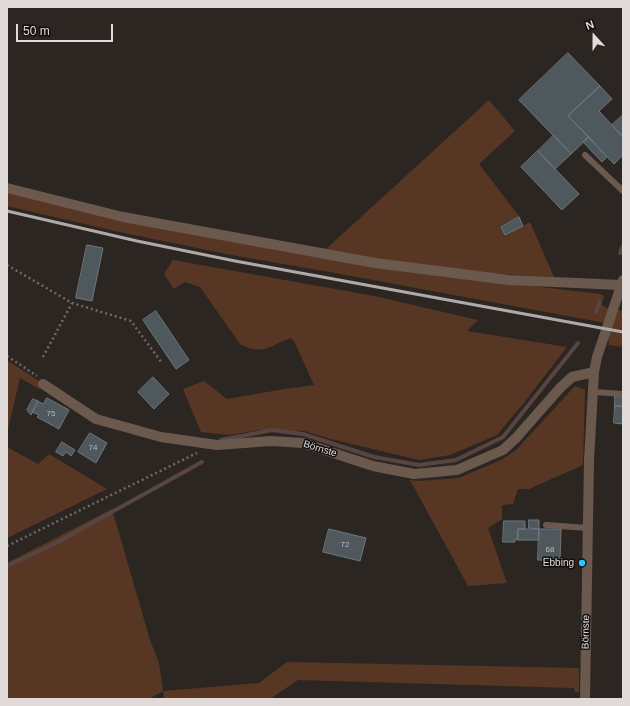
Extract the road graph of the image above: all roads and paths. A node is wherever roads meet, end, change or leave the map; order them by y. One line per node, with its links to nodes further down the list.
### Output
1 (585, 155): 3 (lane)
2 (7, 188): 5 (street)
3 (623, 191)
4 (7, 265): 6 (path)
5 (622, 282): 10 (street, Börnste)
6 (72, 303): 8 (path); 9 (path)
7 (7, 356): 11 (path)
8 (43, 356)
9 (162, 363)
10 (594, 372): 12 (street, Börnste); 14 (street, Börnste)
11 (43, 384): 14 (street, Börnste)
12 (592, 392): 13 (lane); 16 (street, Börnste)
13 (623, 394)
14 (217, 445): 17 (path)
15 (546, 525): 16 (lane)
16 (588, 528): 18 (street, Börnste)
17 (7, 546)
18 (585, 699)

